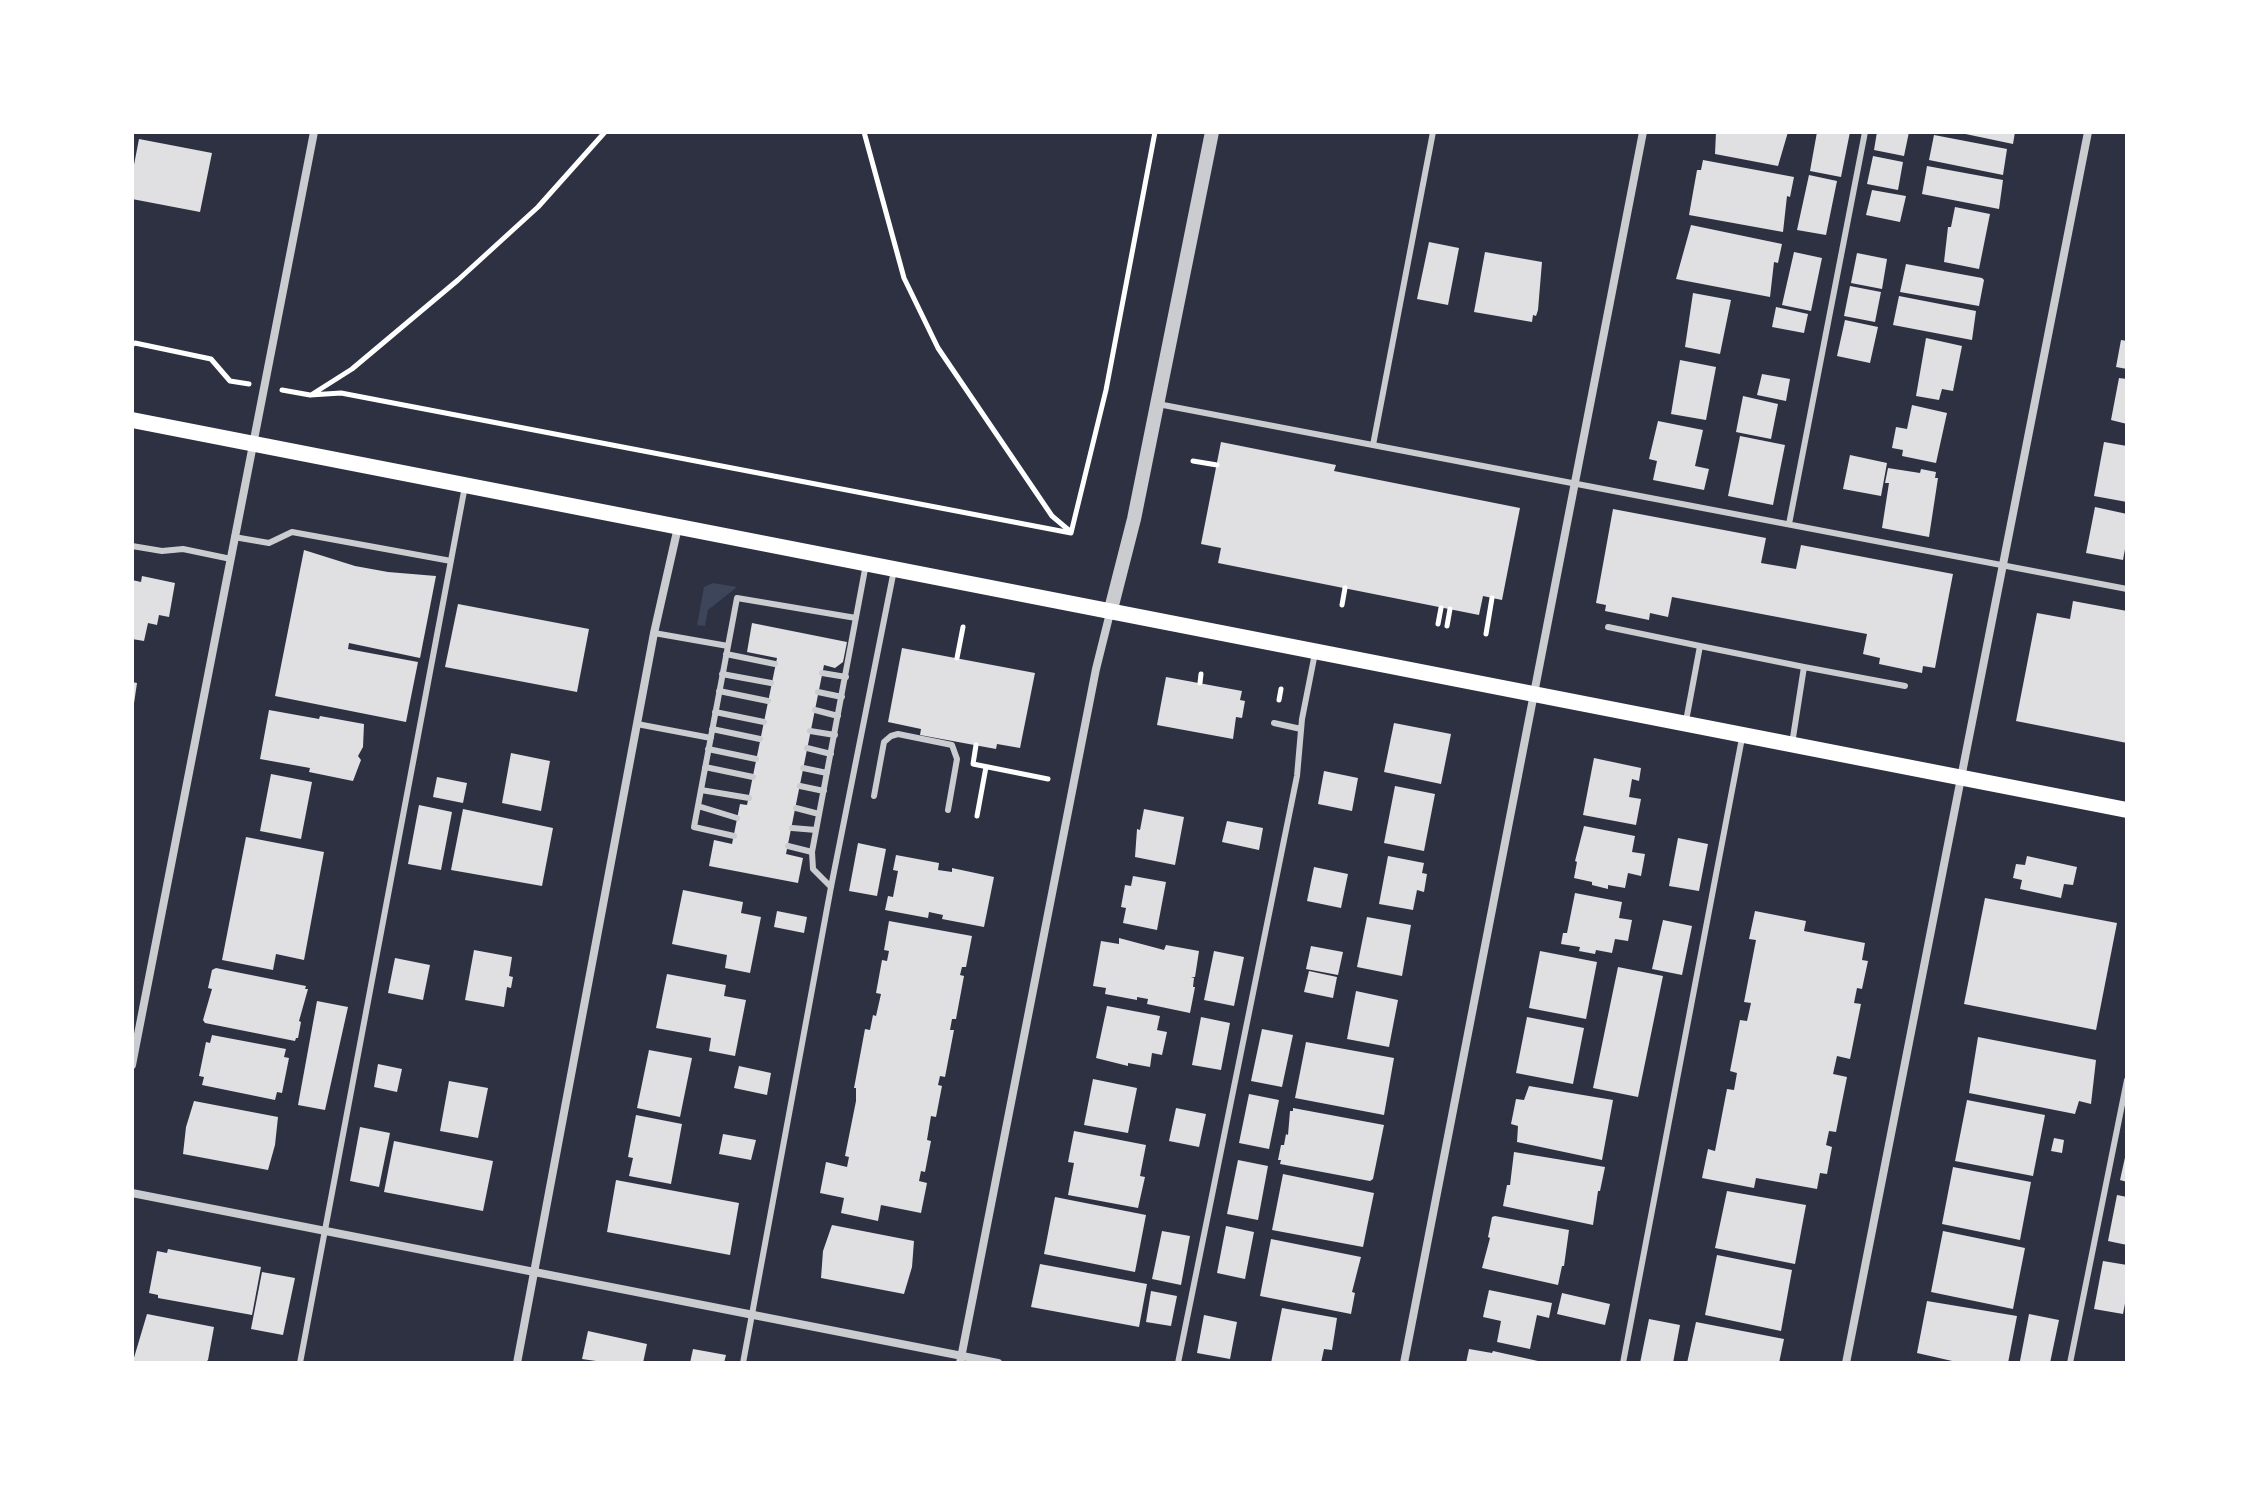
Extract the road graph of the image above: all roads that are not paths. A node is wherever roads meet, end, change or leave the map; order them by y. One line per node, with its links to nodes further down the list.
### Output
1 (314, 132): 9 (street)
2 (1212, 132): 7 (street)
3 (1433, 132): 10 (lane)
4 (1643, 132): 11 (street)
5 (1865, 132): 13 (lane)
6 (2088, 132): 20 (street)
7 (1158, 404): 10 (lane); 23 (street)
8 (132, 420): 9 (main road)
9 (253, 444): 12 (main road); 15 (street)
10 (1373, 445): 11 (lane)
11 (1575, 484): 13 (lane); 39 (street)
12 (466, 485): 14 (main road); 18 (lane)
13 (1789, 524): 20 (lane)
14 (678, 526): 19 (main road); 26 (street)
15 (234, 537): 17 (street); 18 (lane)
16 (132, 546): 17 (lane)
17 (231, 559): 83 (street)
18 (451, 561): 86 (lane)
19 (866, 564): 21 (main road); 24 (lane)
20 (2002, 565): 22 (lane); 65 (street)
21 (894, 570): 23 (main road); 82 (lane)
22 (2127, 589)
23 (1110, 613): 29 (main road); 89 (street)
24 (856, 618): 28 (lane); 34 (lane)
25 (1608, 627): 27 (lane)
26 (654, 633): 28 (lane); 47 (street)
27 (1700, 646): 31 (lane); 48 (lane)
28 (727, 650): 30 (lane); 33 (lane)
29 (1315, 653): 39 (main road); 50 (lane)
30 (775, 664)
31 (1804, 667): 36 (lane); 56 (lane)
32 (822, 673): 34 (lane)
33 (722, 674): 35 (lane); 37 (lane)
34 (846, 677): 40 (lane)
35 (771, 683)
36 (1905, 686)
37 (719, 691): 41 (lane); 43 (lane)
38 (818, 692): 40 (lane)
39 (1534, 696): 48 (main road); 95 (street)
40 (842, 697): 44 (lane)
41 (768, 701)
42 (815, 710): 44 (lane)
43 (715, 712): 45 (lane); 49 (lane)
44 (838, 716): 52 (lane)
45 (764, 722)
46 (1274, 723): 50 (lane)
47 (637, 724): 54 (lane); 87 (street)
48 (1685, 724): 53 (main road)
49 (712, 729): 54 (lane); 55 (lane)
50 (1301, 729): 94 (lane)
51 (810, 731): 52 (lane)
52 (835, 735): 59 (lane)
53 (1742, 736): 56 (main road); 96 (lane)
54 (711, 738): 58 (lane)
55 (760, 739)
56 (1792, 745): 65 (main road)
57 (807, 748): 59 (lane)
58 (708, 749): 60 (lane); 61 (lane)
59 (831, 754): 63 (lane)
60 (756, 759)
61 (705, 767): 64 (lane); 67 (lane)
62 (803, 768): 63 (lane)
63 (827, 773): 68 (lane)
64 (753, 777)
65 (1960, 777): 74 (main road); 97 (street)
66 (800, 786): 68 (lane)
67 (701, 790): 70 (lane); 71 (lane)
68 (824, 791): 75 (lane)
69 (874, 796): 73 (lane)
70 (749, 798)
71 (698, 806): 76 (lane); 79 (lane)
72 (796, 808): 75 (lane)
73 (948, 810)
74 (2127, 810)
75 (819, 814): 78 (lane)
76 (737, 818)
77 (792, 828): 78 (lane)
78 (816, 830): 81 (lane)
79 (734, 836)
80 (788, 846): 81 (lane)
81 (812, 852): 82 (lane)
82 (831, 887): 88 (lane)
83 (132, 1065)
84 (2127, 1080): 98 (lane)
85 (132, 1193): 86 (street)
86 (325, 1231): 87 (street); 90 (lane)
87 (534, 1272): 88 (street); 91 (street)
88 (752, 1315): 89 (street); 92 (lane)
89 (961, 1359): 93 (street)
90 (300, 1363)
91 (517, 1363)
92 (743, 1363)
93 (998, 1363)
94 (1178, 1363)
95 (1404, 1363)
96 (1623, 1363)
97 (1846, 1363)
98 (2070, 1363)

